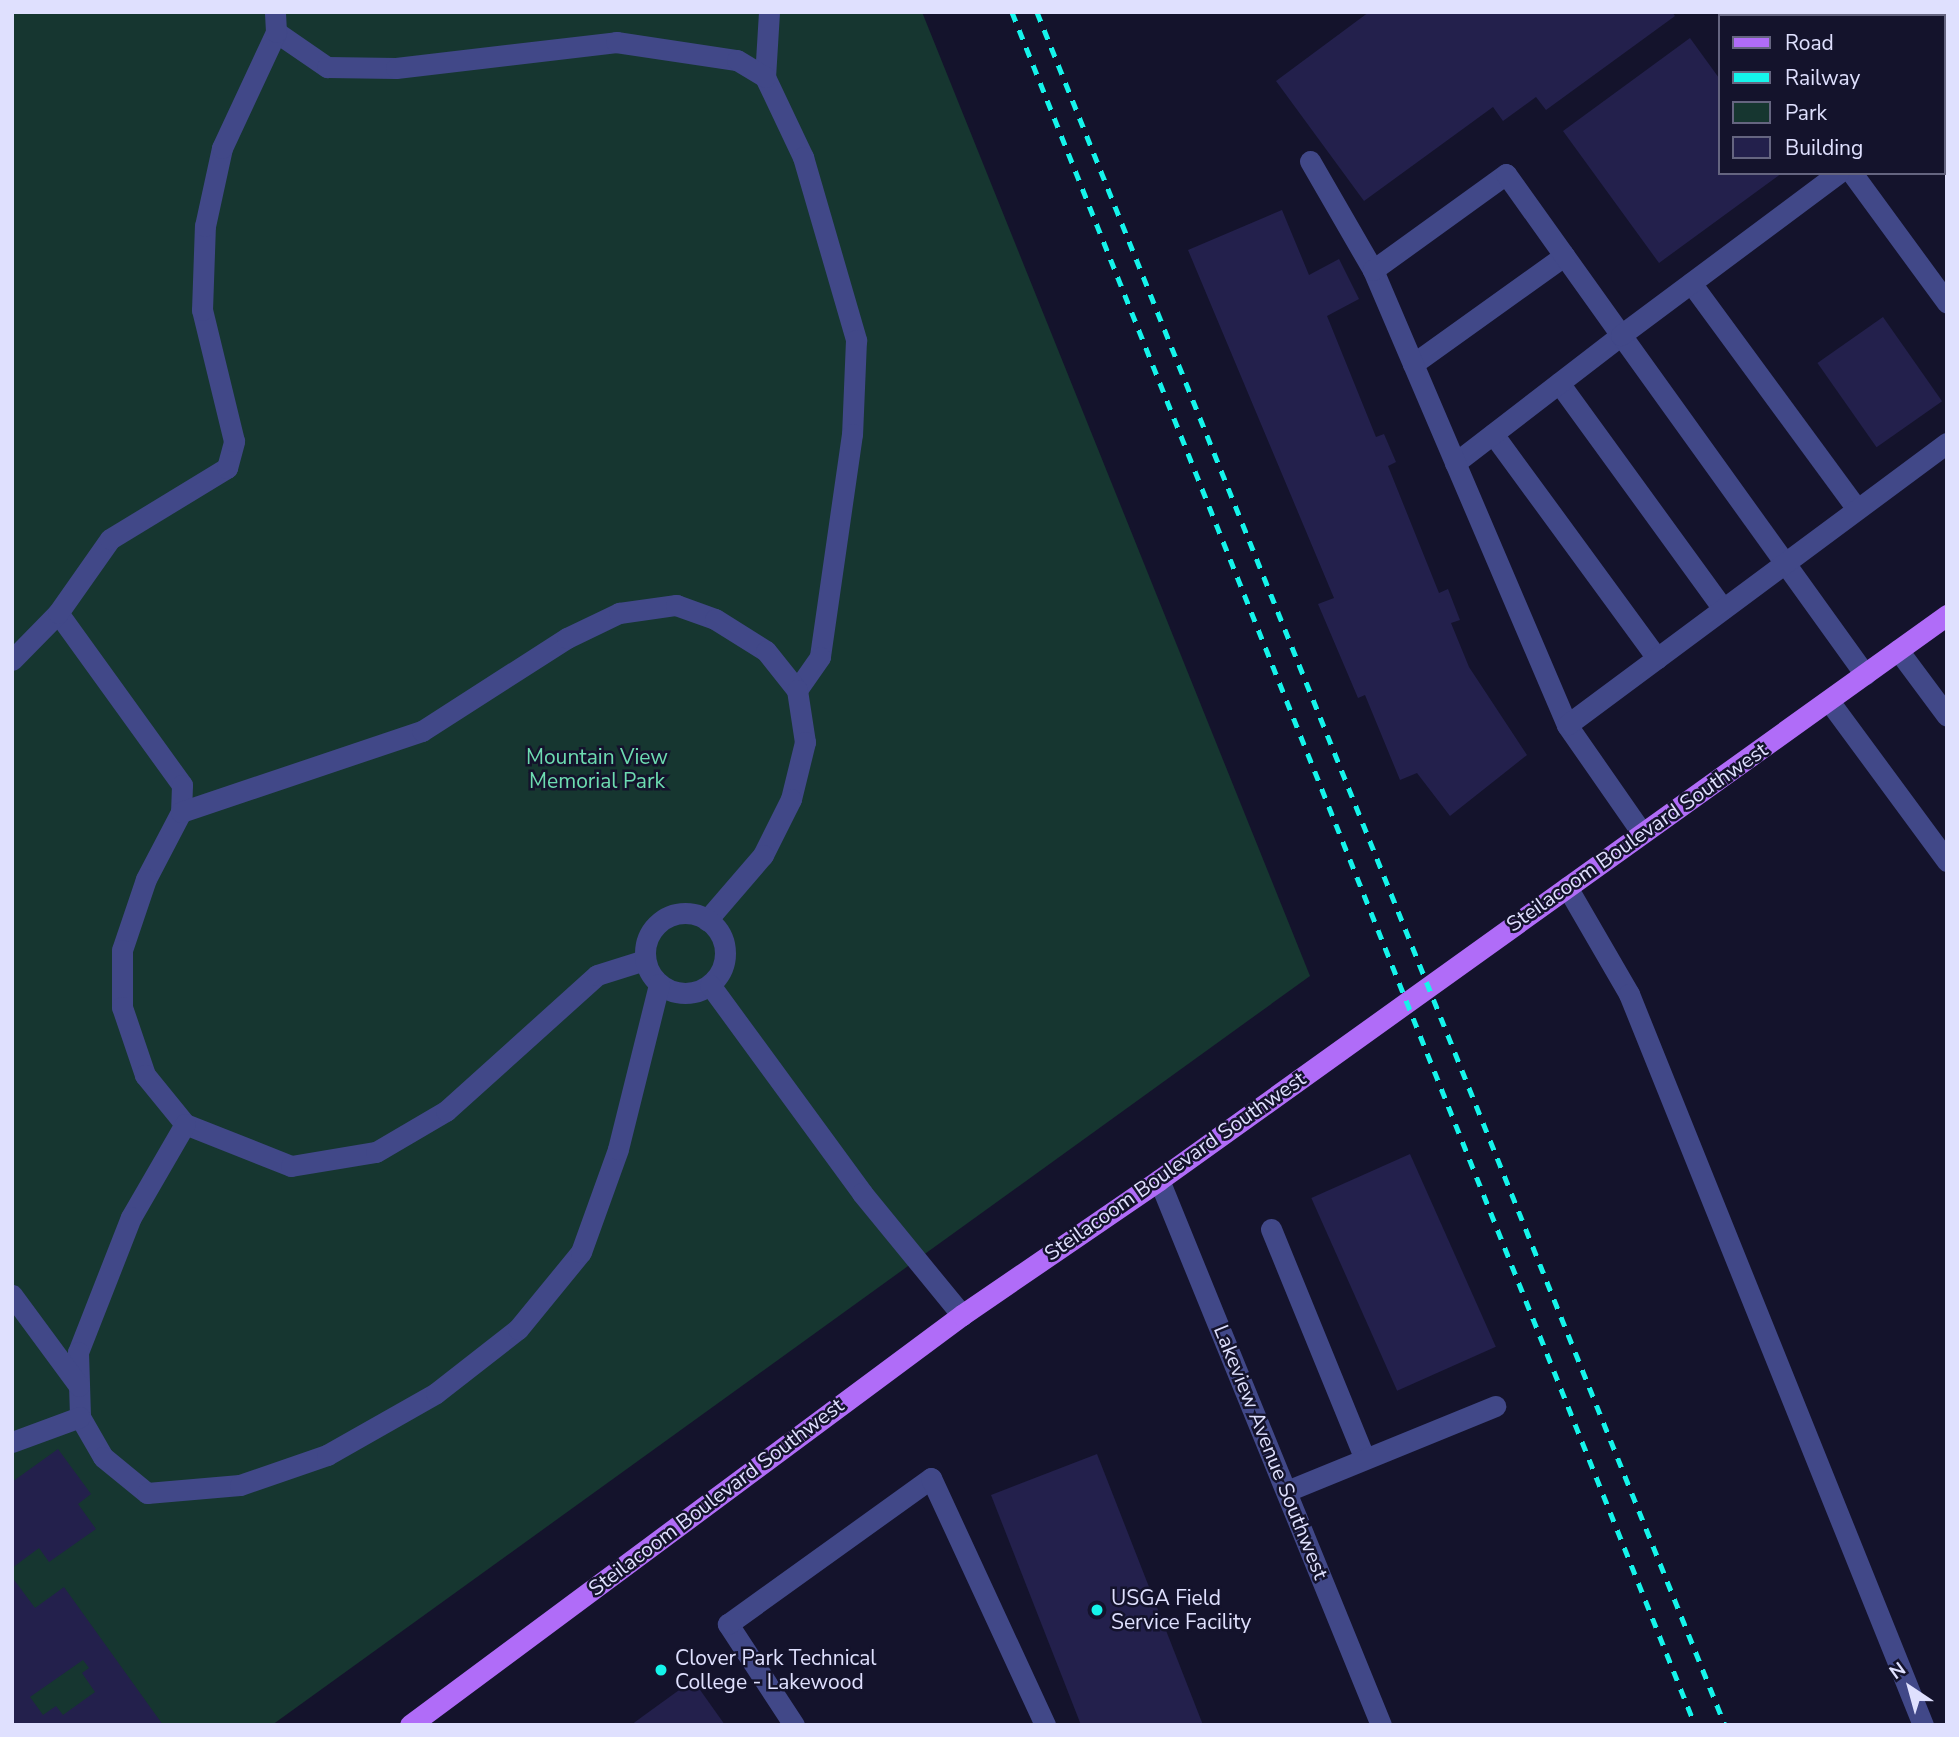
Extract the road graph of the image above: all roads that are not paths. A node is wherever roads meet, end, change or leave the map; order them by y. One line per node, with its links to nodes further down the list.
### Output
1 (769, 12): 3 (street)
2 (275, 22): 3 (street); 20 (street)
3 (765, 77): 26 (street)
4 (1310, 161): 8 (street)
5 (1835, 175): 9 (street)
6 (1853, 175): 10 (street)
7 (1564, 256): 8 (street); 11 (street); 12 (street)
8 (1373, 270): 12 (street)
9 (1691, 283): 11 (street); 17 (street)
10 (1947, 303)
11 (1621, 335): 13 (street); 18 (street)
12 (1413, 365): 16 (street)
13 (1559, 383): 14 (street); 19 (street)
14 (1493, 434): 16 (street); 23 (street)
15 (1947, 443): 17 (street)
16 (1455, 463): 29 (street)
17 (1857, 509): 18 (street)
18 (1785, 564): 19 (street); 25 (street)
19 (1723, 609): 23 (street)
20 (58, 613): 24 (street); 30 (street)
21 (1947, 615): 22 (main road, Steilacoom Boulevard Southwest)
22 (1898, 650): 25 (main road, Steilacoom Boulevard Southwest); 28 (street)
23 (1657, 658): 29 (street)
24 (12, 660)
25 (1865, 674): 27 (main road, Steilacoom Boulevard Southwest)
26 (797, 690): 30 (street); 34 (street)
27 (1829, 701): 31 (main road, Steilacoom Boulevard Southwest); 32 (street)
28 (1947, 716)
29 (1567, 725): 31 (street)
30 (181, 812): 38 (street)
31 (1642, 833): 33 (main road, Steilacoom Boulevard Southwest)
32 (1947, 861)
33 (1567, 887): 39 (main road, Steilacoom Boulevard Southwest); 53 (street)
34 (707, 920): 35 (street); 37 (street)
35 (645, 960): 36 (street); 38 (street)
36 (659, 984): 37 (street); 45 (street)
37 (710, 985): 42 (street)
38 (185, 1124): 43 (street)
39 (1159, 1180): 42 (main road, Steilacoom Boulevard Southwest); 48 (street, Lakeview Avenue Southwest)
40 (1271, 1229): 47 (street)
41 (12, 1295): 43 (street)
42 (962, 1315): 49 (main road, Steilacoom Boulevard Southwest)
43 (79, 1385): 45 (street)
44 (1494, 1406): 47 (street)
45 (80, 1417): 46 (street)
46 (12, 1443)
47 (1366, 1459): 48 (street)
48 (1287, 1491): 52 (street, Lakeview Avenue Southwest)
49 (410, 1725)
50 (794, 1725): 51 (street)
51 (1045, 1725)
52 (1381, 1725)
53 (1923, 1725)

